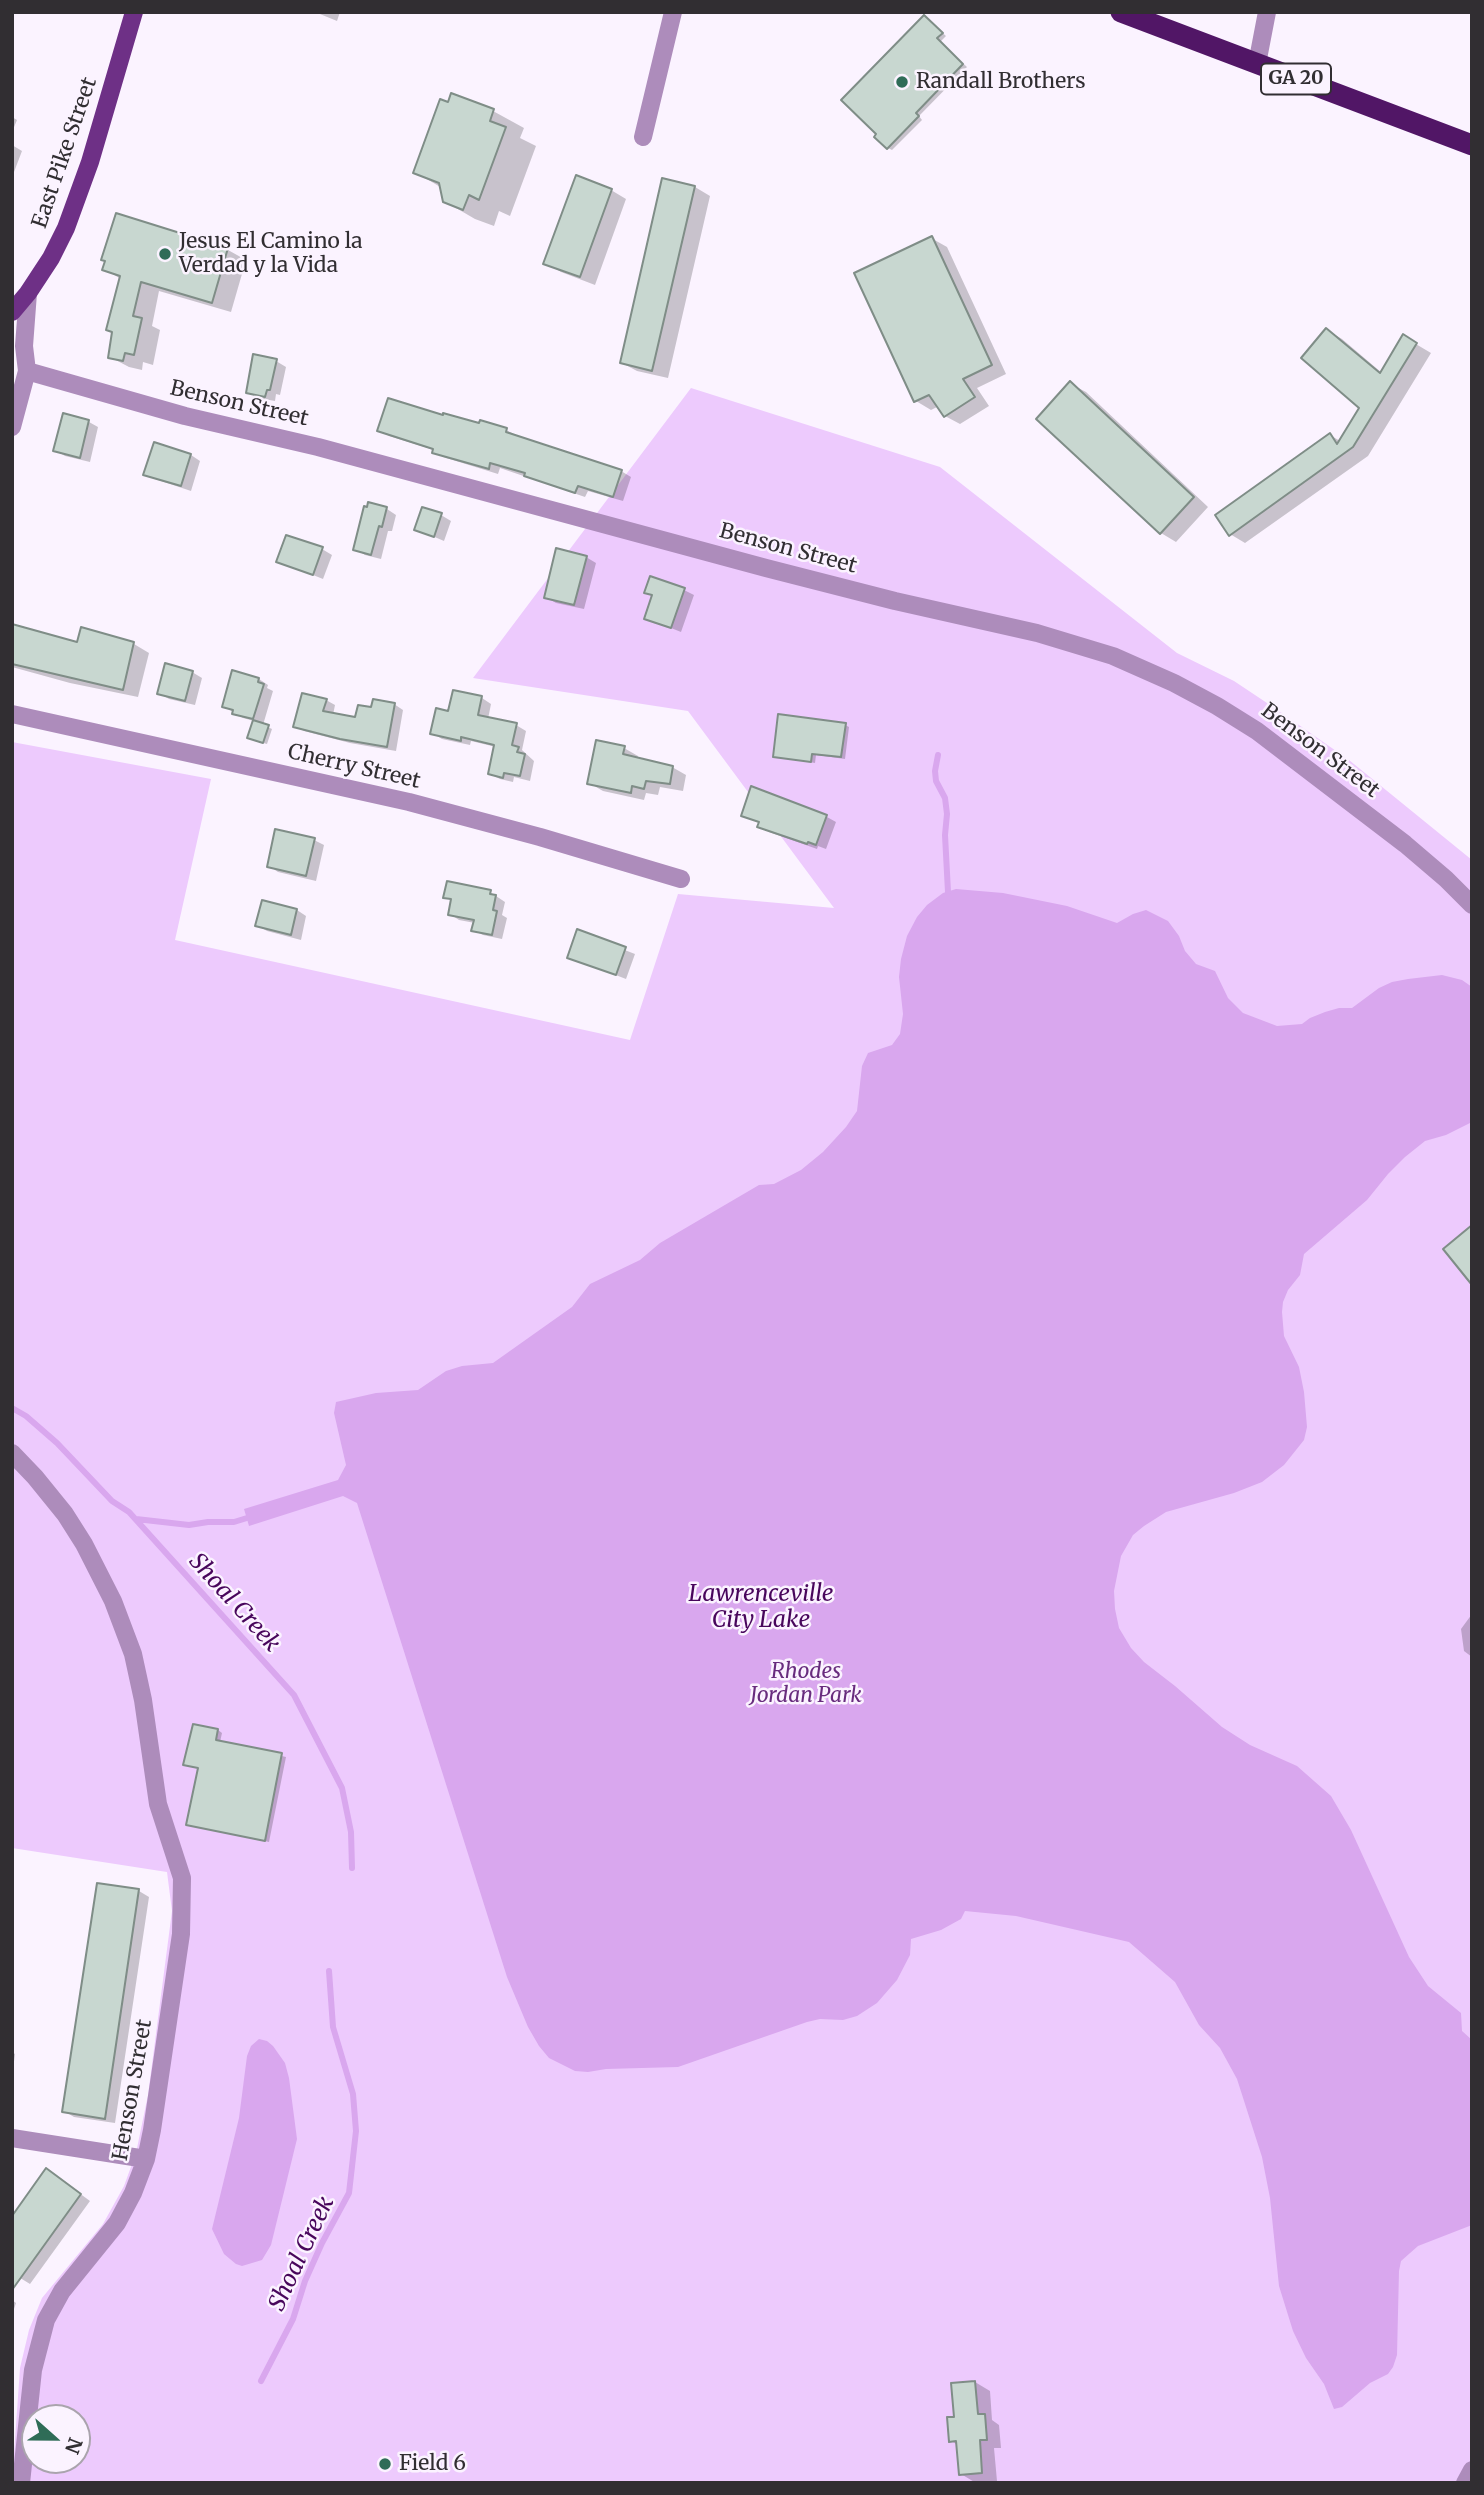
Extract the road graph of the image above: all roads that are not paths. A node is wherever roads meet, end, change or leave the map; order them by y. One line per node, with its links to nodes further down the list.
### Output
1 (134, 12): 8 (main road, East Pike Street)
2 (673, 12): 6 (street)
3 (1121, 12): 5 (highway, GA 20)
4 (1267, 12): 5 (street)
5 (1257, 64): 7 (highway, GA 20)
6 (643, 137)
7 (1472, 145)
8 (28, 293): 9 (main road); 10 (street, East Pike Street)
9 (12, 312)
10 (27, 371): 11 (street, East Pike Street); 14 (street, Benson Street)
11 (12, 427)
12 (12, 714): 13 (street, Cherry Street)
13 (681, 879)
14 (1472, 905)
15 (12, 1453): 17 (street, Henson Street)
16 (12, 2138): 17 (street)
17 (146, 2159): 19 (street, Henson Street)
18 (1472, 2470): 20 (street)
19 (21, 2483)
20 (1465, 2483)

